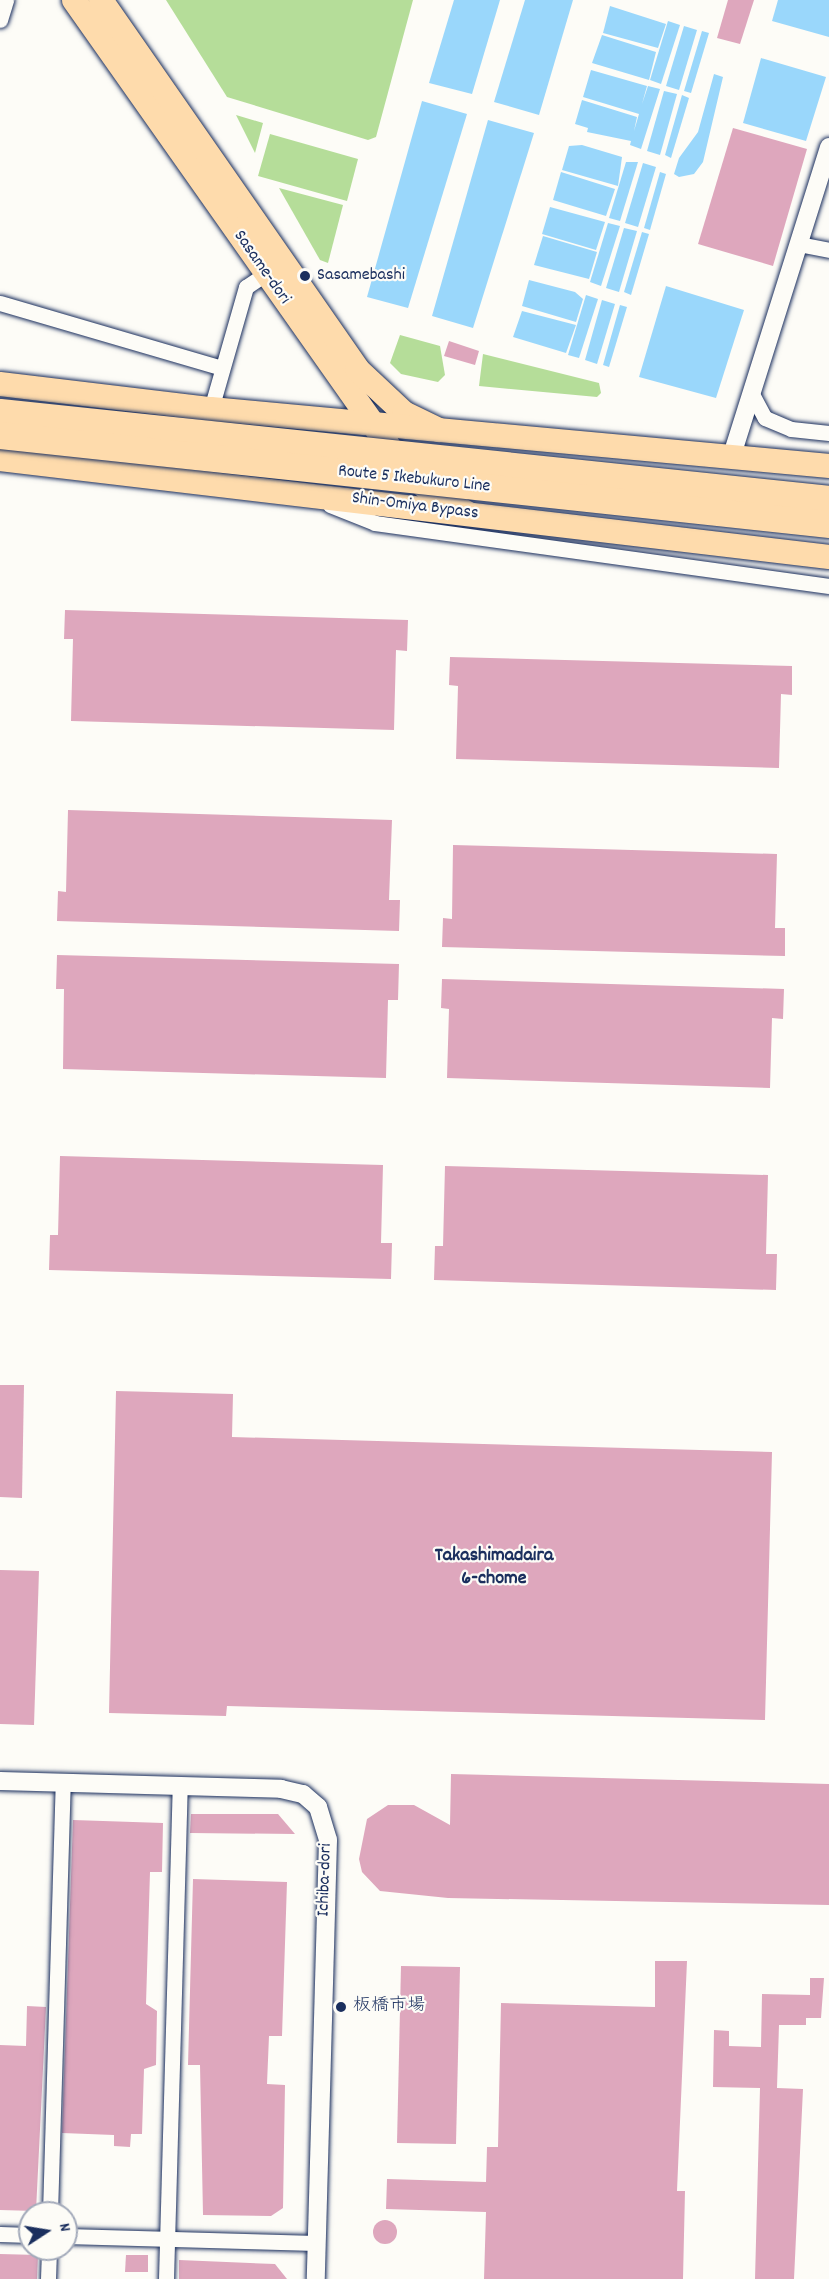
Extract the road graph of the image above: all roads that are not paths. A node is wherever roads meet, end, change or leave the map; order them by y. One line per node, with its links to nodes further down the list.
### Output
1 (6, 0): 4 (street)
2 (75, 0): 8 (main road, Sasame-dori)
3 (100, 0): 16 (main road, Sasame-dori)
4 (0, 20)
5 (829, 147): 6 (street)
6 (799, 244): 7 (street); 12 (street)
7 (829, 250)
8 (265, 274): 10 (street); 15 (main road, Sasame-dori)
9 (0, 303): 10 (street)
10 (222, 368): 13 (street)
11 (0, 384): 13 (main road)
12 (752, 394): 17 (street); 19 (street)
13 (211, 409): 15 (main road)
14 (0, 412): 23 (highway, Route 5 Ikebukuro Line, bridge)
15 (372, 424): 16 (main road); 24 (main road, Sasame-dori)
16 (441, 431): 19 (main road)
17 (829, 433)
18 (0, 435): 25 (highway, Route 5 Ikebukuro Line, bridge)
19 (732, 455): 21 (main road)
20 (0, 459): 22 (main road, Shin-Omiya Bypass)
21 (829, 466)
22 (306, 495): 24 (main road, Shin-Omiya Bypass); 27 (street)
23 (829, 500)
24 (469, 514): 26 (main road, Shin-Omiya Bypass)
25 (829, 524)
26 (829, 557)
27 (829, 586)
28 (0, 1781): 29 (street, Ichiba-dori)
29 (63, 1783): 30 (street, Ichiba-dori); 31 (street)
30 (180, 1785): 35 (street); 36 (street, Ichiba-dori)
31 (50, 2201)
32 (0, 2234): 33 (street)
33 (18, 2235)
34 (78, 2236): 35 (street)
35 (167, 2238): 36 (street); 39 (street)
36 (316, 2243): 40 (street, Ichiba-dori)
37 (49, 2261): 38 (street)
38 (48, 2279)
39 (166, 2279)
40 (316, 2279)

